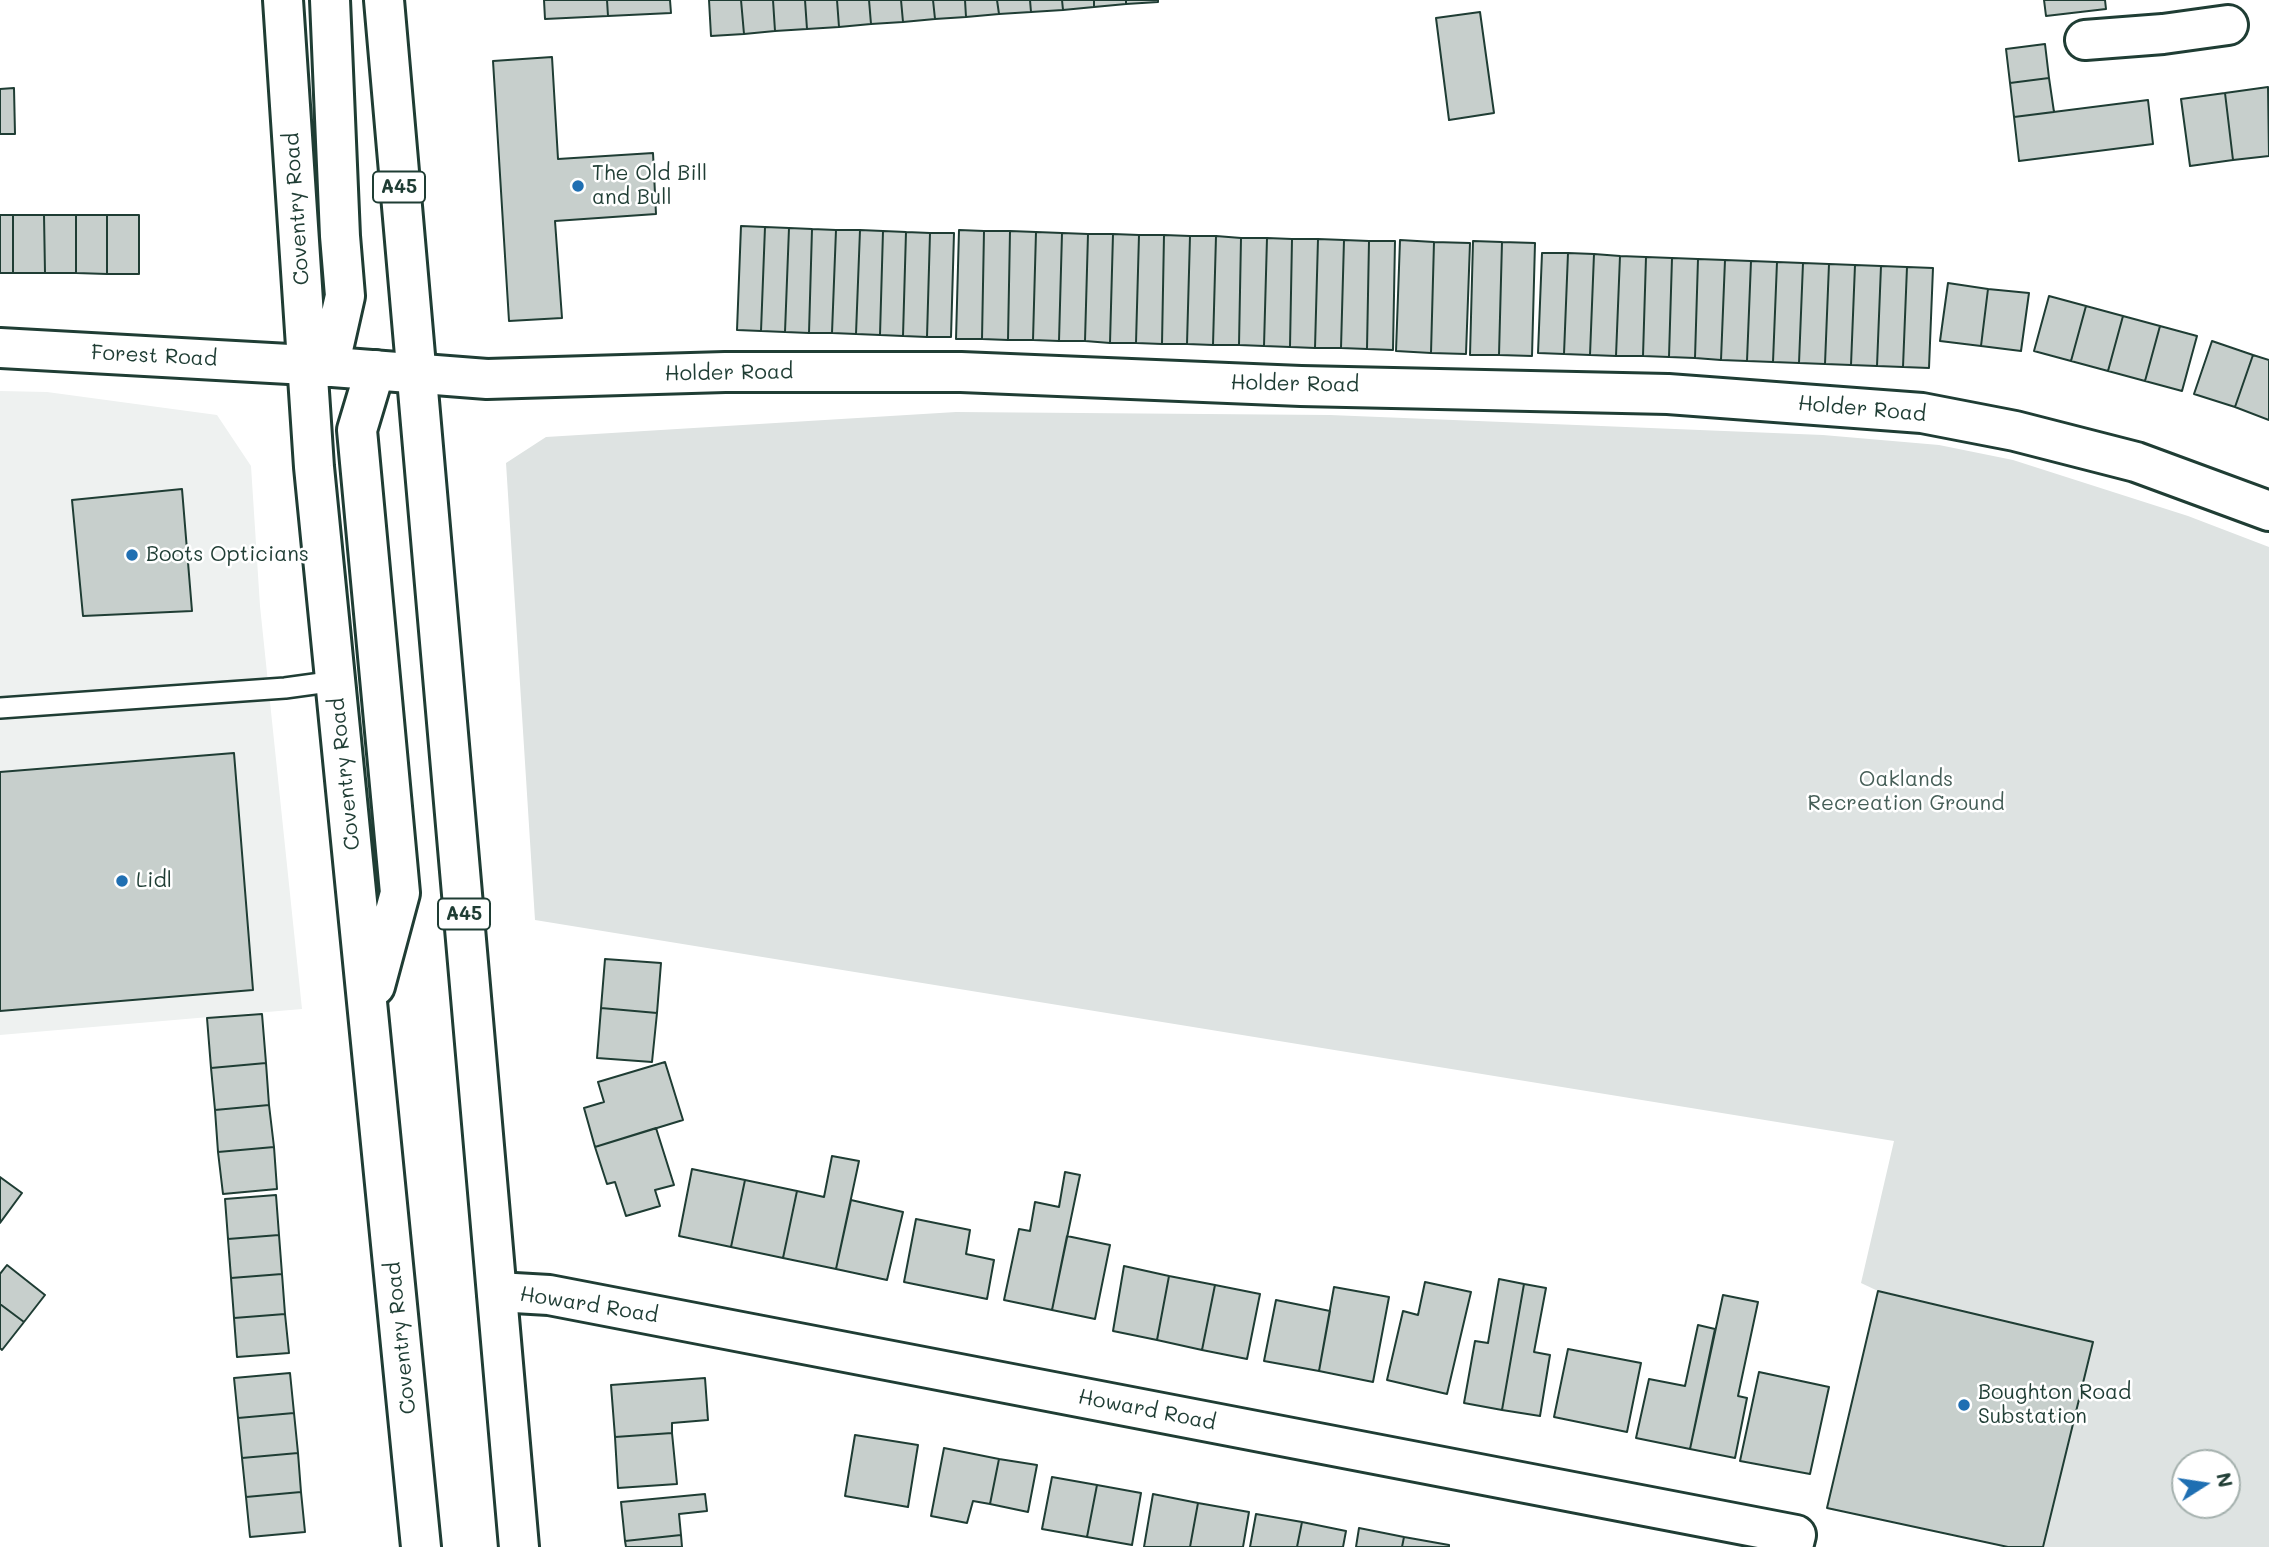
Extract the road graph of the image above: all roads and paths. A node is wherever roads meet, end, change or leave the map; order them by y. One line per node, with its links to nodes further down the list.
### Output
1 (283, 0): 8 (main road, Coventry Road)
2 (330, 0): 8 (main road)
3 (384, 0): 10 (main road, A45)
4 (2162, 17): 5 (main road); 6 (main road)
5 (2228, 25)
6 (2085, 40)
7 (0, 348): 8 (main road, Forest Road)
8 (318, 366): 9 (main road, Holder Road); 12 (main road, Coventry Road)
9 (375, 370): 10 (main road, Holder Road); 14 (main road)
10 (416, 373): 11 (main road, Holder Road); 15 (main road, A45)
11 (2269, 511)
12 (336, 681): 13 (lane); 14 (main road, Coventry Road)
13 (0, 708)
14 (369, 1008): 17 (main road, Coventry Road)
15 (497, 1292): 16 (main road, Howard Road); 18 (main road, A45)
16 (1795, 1541)
17 (421, 1547)
18 (519, 1547)

